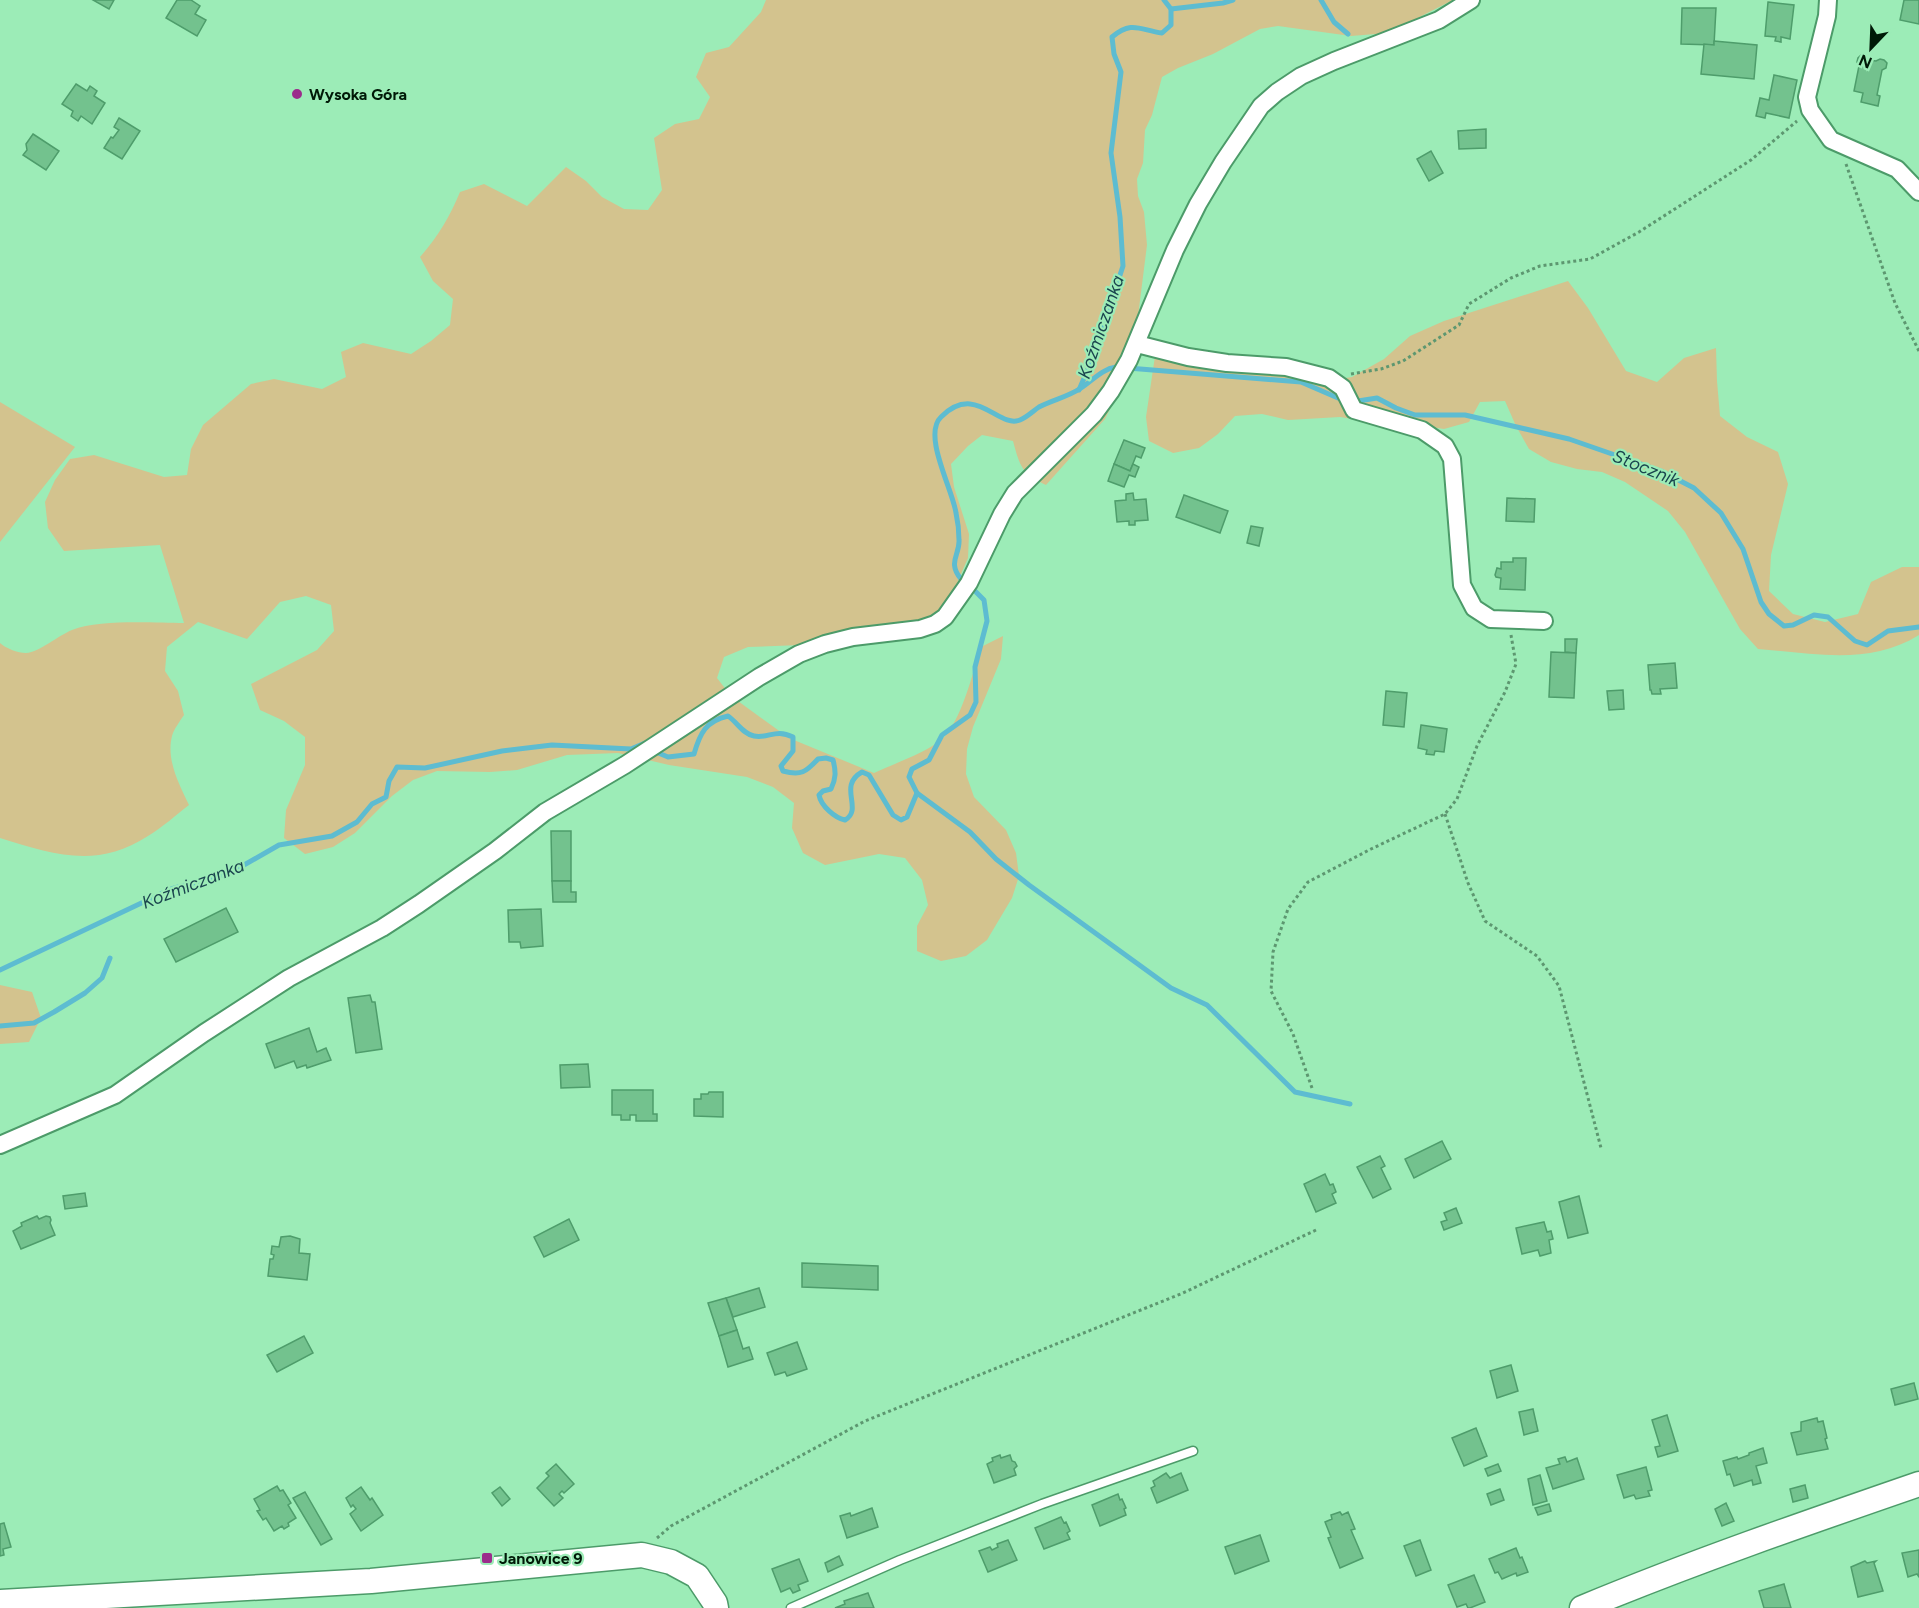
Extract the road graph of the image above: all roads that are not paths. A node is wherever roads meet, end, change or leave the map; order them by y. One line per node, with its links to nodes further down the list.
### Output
1 (1471, 0): 4 (street)
2 (1828, 0): 3 (street)
3 (1919, 192)
4 (1137, 344): 5 (street); 6 (street)
5 (1544, 621)
6 (0, 1145)
7 (1193, 1451): 11 (lane)
8 (1919, 1484): 12 (street)
9 (0, 1602): 10 (street)
10 (716, 1608)
11 (791, 1608)
12 (1582, 1608)

